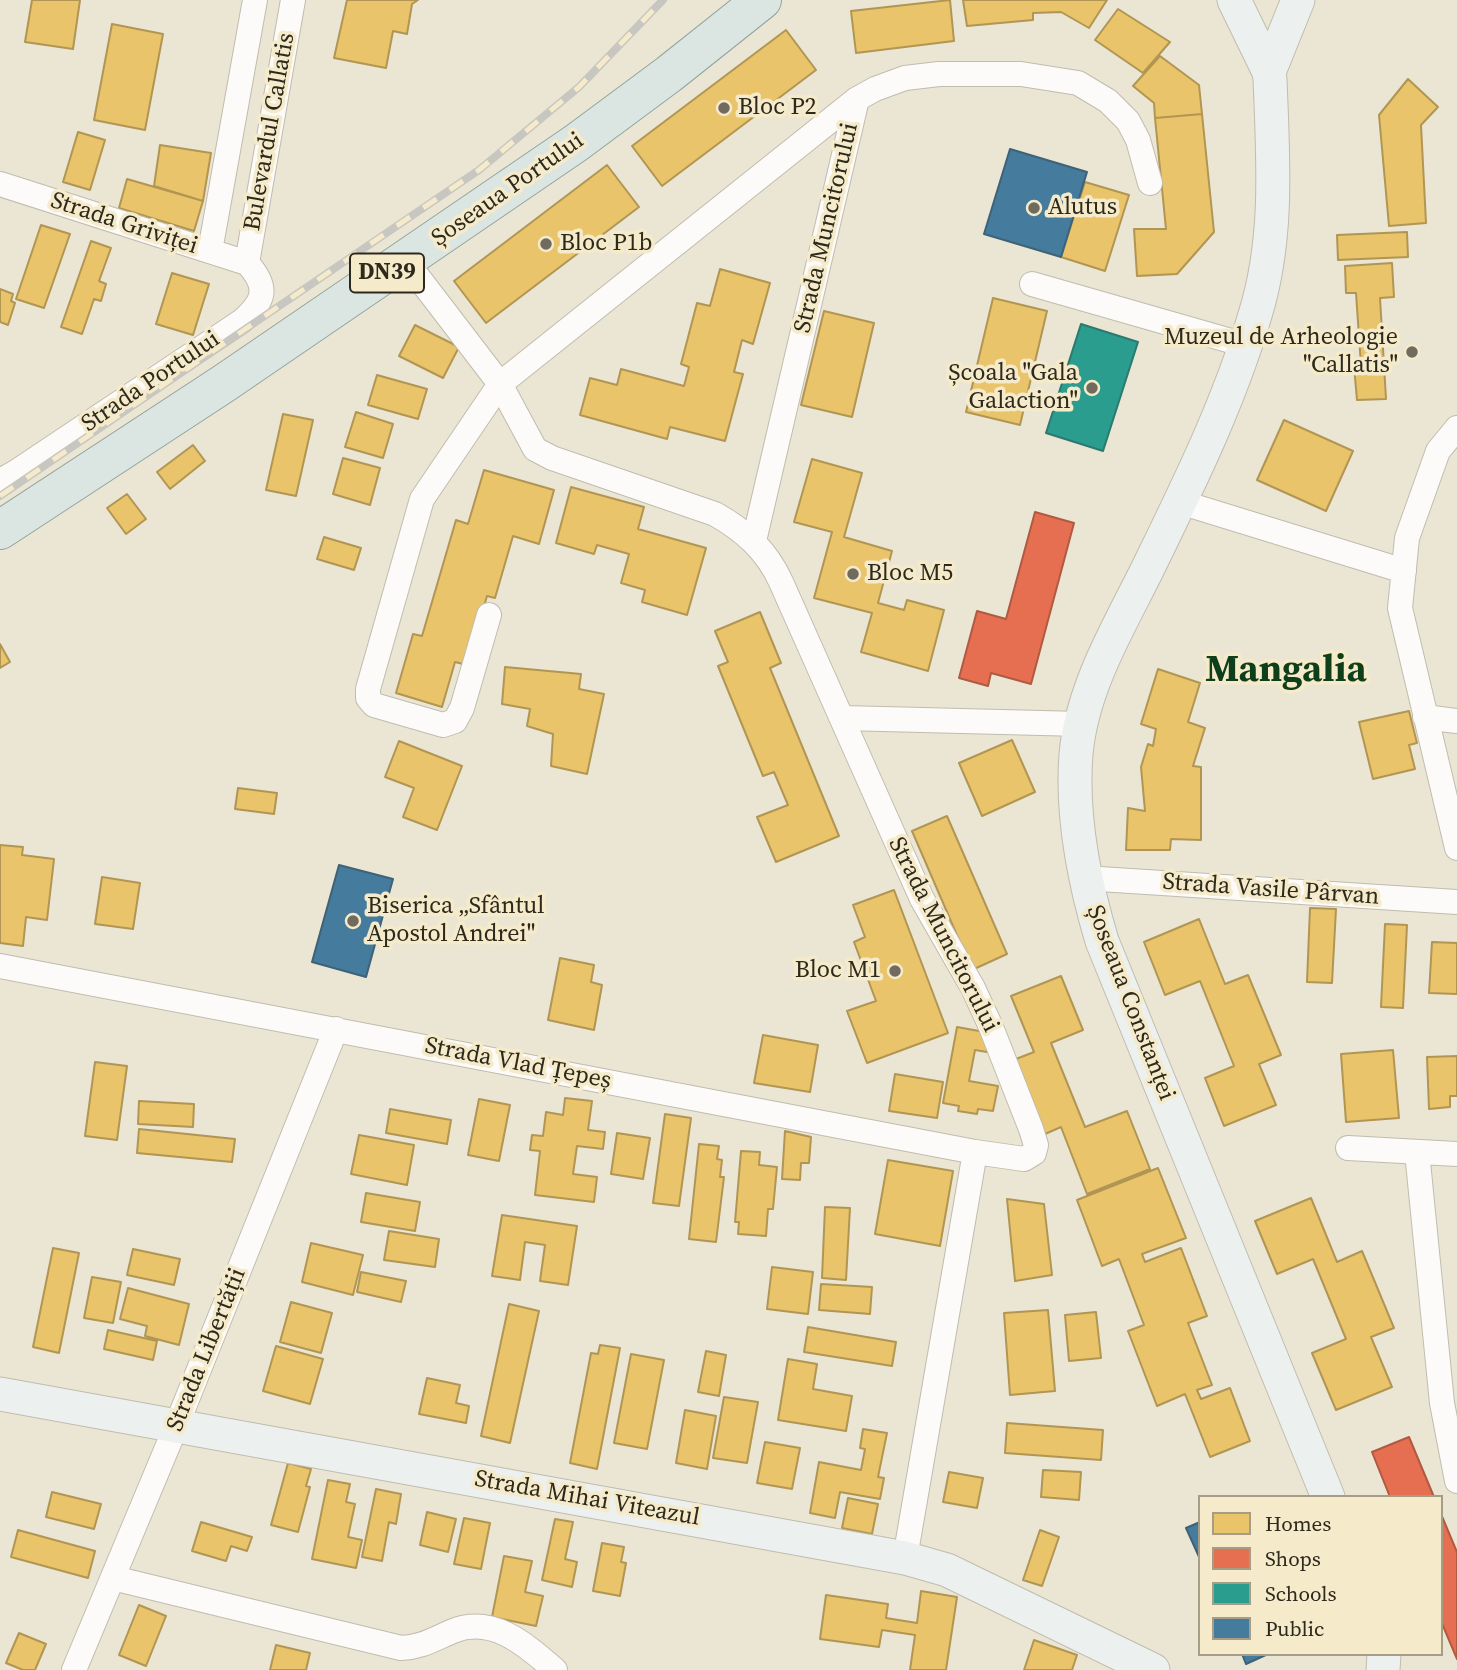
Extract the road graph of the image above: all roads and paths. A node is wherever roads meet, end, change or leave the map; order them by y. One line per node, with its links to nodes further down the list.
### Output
1 (255, 0): 10 (street, Bulevardul Callatis)
2 (293, 0): 12 (street, Bulevardul Callatis)
3 (762, 0): 11 (main road, Șoseaua Portului / DN39)
4 (1234, 0): 6 (main road, Șoseaua Constanței)
5 (1298, 0): 6 (main road, Șoseaua Constanței)
6 (1269, 72): 14 (main road, Șoseaua Constanței)
7 (856, 99): 8 (street, Strada Muncitorului); 15 (street); 20 (street, Strada Muncitorului)
8 (1150, 183)
9 (0, 184): 10 (street, Strada Griviței)
10 (209, 251): 12 (street, Strada Griviței)
11 (405, 260): 15 (street, Strada Muncitorului); 19 (main road, Șoseaua Portului / DN39)
12 (247, 263): 17 (street, Strada Portului)
13 (1032, 284): 14 (street)
14 (1245, 345): 18 (main road, Șoseaua Constanței)
15 (500, 384): 20 (street, Strada Muncitorului); 22 (street)
16 (1457, 428): 21 (street)
17 (0, 481)
18 (1180, 502): 21 (street); 26 (main road, Șoseaua Constanței)
19 (0, 530)
20 (754, 541): 24 (street, Strada Muncitorului)
21 (1404, 571): 23 (street)
22 (489, 615)
23 (1426, 717): 25 (street); 27 (street)
24 (843, 718): 26 (street); 35 (street, Strada Muncitorului)
25 (1457, 721)
26 (1081, 724): 28 (main road, Șoseaua Constanței)
27 (1457, 848)
28 (1084, 878): 29 (street, Strada Vasile Pârvan); 40 (main road, Șoseaua Constanței)
29 (1457, 902)
30 (0, 966): 31 (street, Strada Vlad Țepeș)
31 (336, 1029): 33 (street, Strada Vlad Țepeș); 38 (street, Strada Libertății)
32 (1348, 1148): 34 (street)
33 (975, 1152): 35 (street, Strada Vlad Țepeș); 41 (street)
34 (1417, 1152): 36 (street); 39 (street)
35 (1034, 1153)
36 (1457, 1154)
37 (0, 1394): 38 (main road, Strada Mihai Viteazul)
38 (177, 1424): 41 (main road, Strada Mihai Viteazul); 42 (street, Strada Libertății)
39 (1457, 1481)
40 (1327, 1495)
41 (905, 1558): 45 (main road, Strada Mihai Viteazul)
42 (113, 1578): 43 (street, Strada Libertății); 44 (street)
43 (74, 1670)
44 (555, 1670)
45 (1153, 1670)

